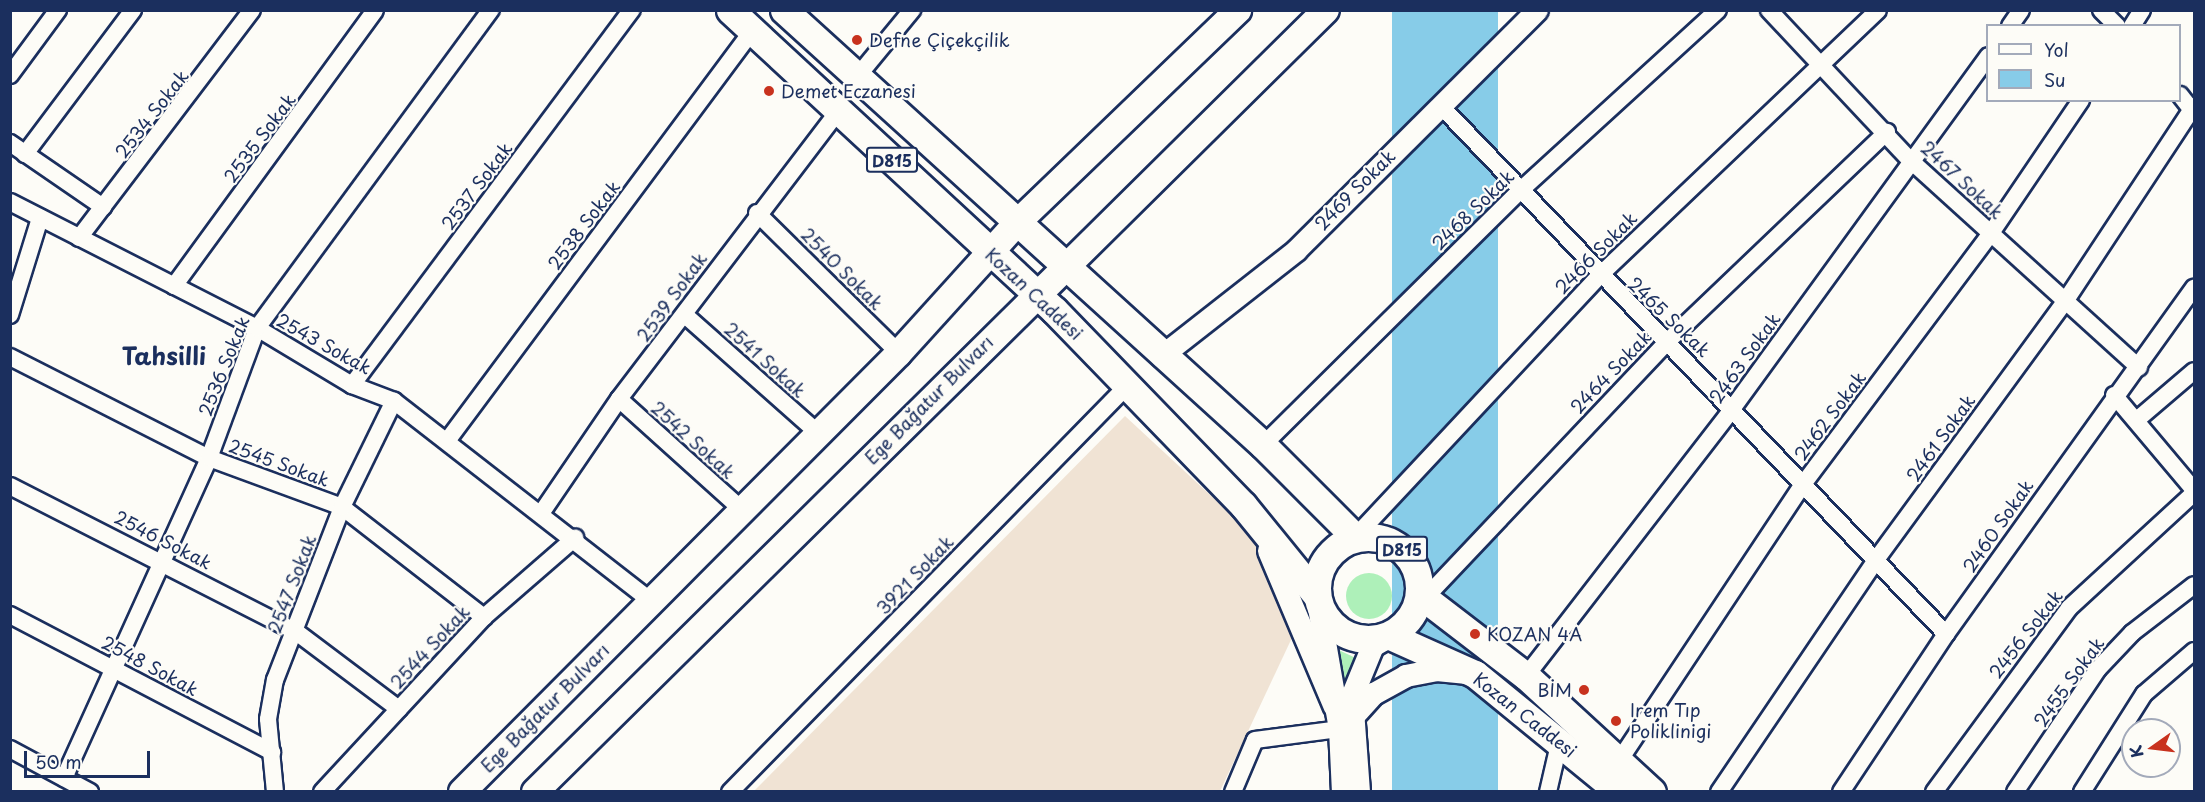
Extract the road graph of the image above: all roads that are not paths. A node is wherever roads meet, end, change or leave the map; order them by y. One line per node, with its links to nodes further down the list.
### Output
1 (58, 10): 25 (street)
2 (133, 10): 34 (street)
3 (252, 10): 38 (street, 2534 Sokak)
4 (375, 10): 47 (street, 2535 Sokak)
5 (490, 10): 53 (street, 2536 Sokak)
6 (632, 10): 60 (street, 2537 Sokak)
7 (730, 10): 22 (highway, Kozan Caddesi / D815)
8 (912, 10): 26 (street)
9 (1238, 10): 41 (main road, Ege Bağatur Bulvarı)
10 (1326, 10): 45 (main road, Ege Bağatur Bulvarı)
11 (1537, 10): 29 (street, 2469 Sokak)
12 (1718, 10): 36 (street, 2468 Sokak)
13 (1769, 10): 24 (street, 2467 Sokak)
14 (1878, 10): 24 (street, 2466 Sokak)
15 (2021, 10): 19 (street)
16 (2101, 10): 20 (street)
17 (2142, 10): 21 (street)
18 (790, 13): 26 (highway, D815)
19 (2011, 24)
20 (2114, 24)
21 (2133, 24)
22 (752, 31): 30 (highway, Kozan Caddesi / D815); 68 (street, 2538 Sokak)
23 (1986, 59): 35 (street, 2463 Sokak)
24 (1823, 63): 32 (street, 2467 Sokak); 46 (street, 2466 Sokak)
25 (10, 75)
26 (856, 77): 41 (highway, D815)
27 (2181, 96): 31 (street)
28 (2080, 102): 42 (street, 2462 Sokak)
29 (1440, 105): 36 (street, 2465 Sokak); 56 (street, 2469 Sokak)
30 (839, 110): 39 (street, 2539 Sokak); 44 (highway, Kozan Caddesi / D815)
31 (2194, 110): 49 (street, 2461 Sokak)
32 (1887, 132): 35 (street, 2467 Sokak); 54 (street, 2464 Sokak)
33 (10, 143): 34 (street)
34 (25, 154): 38 (street)
35 (1910, 160): 42 (street, 2467 Sokak); 65 (street, 2463 Sokak)
36 (1523, 188): 46 (street, 2465 Sokak); 69 (street, 2468 Sokak)
37 (10, 202): 40 (street, 2543 Sokak)
38 (103, 207): 43 (street, 2534 Sokak)
39 (757, 213): 52 (street, 2539 Sokak); 55 (street, 2540 Sokak)
40 (40, 219): 43 (street, 2543 Sokak); 51 (street)
41 (1017, 223): 44 (main road, Ege Bağatur Bulvarı); 45 (highway, D815)
42 (1991, 233): 49 (street, 2467 Sokak); 72 (street, 2462 Sokak)
43 (79, 238): 47 (street, 2543 Sokak)
44 (988, 252): 50 (highway, Kozan Caddesi / D815); 55 (main road, Ege Bağatur Bulvarı)
45 (1076, 276): 50 (main road, Ege Bağatur Bulvarı); 56 (highway, D815)
46 (1599, 276): 54 (street, 2465 Sokak); 78 (street, 2466 Sokak)
47 (174, 286): 53 (street, 2543 Sokak)
48 (2194, 288): 58 (street, 2460 Sokak)
49 (2066, 300): 58 (street, 2467 Sokak); 80 (street, 2461 Sokak)
50 (1045, 302): 61 (highway, Kozan Caddesi / D815); 106 (main road, Ege Bağatur Bulvarı)
51 (10, 315)
52 (685, 315): 63 (street, 2539 Sokak); 67 (street, 2541 Sokak)
53 (257, 328): 60 (street, 2543 Sokak); 70 (street, 2536 Sokak)
54 (1668, 341): 65 (street, 2465 Sokak); 84 (street, 2464 Sokak)
55 (899, 353): 67 (main road, Ege Bağatur Bulvarı)
56 (1161, 356): 69 (highway, D815)
57 (10, 357): 70 (street, 2545 Sokak)
58 (2139, 368): 62 (street, 2460 Sokak)
59 (2194, 372): 66 (street)
60 (352, 385): 64 (street, 2543 Sokak)
61 (1128, 385): 74 (highway, Kozan Caddesi / D815); 107 (street, 3921 Sokak)
62 (2114, 395): 66 (street); 89 (street, 2460 Sokak)
63 (619, 399): 76 (street, 2542 Sokak); 77 (street, 2539 Sokak)
64 (394, 401): 68 (street, 2543 Sokak); 75 (street, 2547 Sokak)
65 (1732, 409): 72 (street, 2465 Sokak); 94 (street, 2463 Sokak)
66 (2139, 418): 73 (street)
67 (819, 434): 76 (main road, Ege Bağatur Bulvarı)
68 (447, 441): 77 (street, 2543 Sokak)
69 (1263, 445): 78 (highway, D815)
70 (209, 458): 75 (street, 2545 Sokak); 81 (street, 2536 Sokak)
71 (10, 486): 81 (street, 2546 Sokak)
72 (1801, 487): 80 (street, 2465 Sokak); 100 (street, 2462 Sokak)
73 (2194, 491): 116 (street, 2456 Sokak)
74 (1243, 506): 83 (highway, Kozan Caddesi / D815); 96 (main road)
75 (342, 507): 87 (street, 2545 Sokak); 88 (street, 2547 Sokak)
76 (741, 509): 85 (main road, Ege Bağatur Bulvarı)
77 (542, 512): 79 (street, 2543 Sokak)
78 (1355, 537): 83 (highway, D815); 84 (highway, D815)
79 (575, 538): 85 (street, 2543 Sokak); 87 (street, 2544 Sokak)
80 (1878, 557): 89 (street, 2465 Sokak); 114 (street, 2461 Sokak)
81 (163, 560): 88 (street, 2546 Sokak); 92 (street, 2536 Sokak)
82 (2194, 585): 117 (street, 2455 Sokak)
83 (1317, 596): 90 (highway, D815); 96 (main road)
84 (1422, 596): 90 (highway); 94 (highway, Kozan Caddesi)
85 (651, 601): 105 (main road, Ege Bağatur Bulvarı)
86 (10, 615): 92 (street, 2548 Sokak)
87 (484, 616): 95 (street, 2544 Sokak)
88 (295, 631): 95 (street, 2546 Sokak); 99 (street, 2547 Sokak)
89 (1946, 634): 115 (street, 2460 Sokak)
90 (1390, 636): 93 (highway, Kozan Caddesi / D815); 96 (main road)
91 (2194, 651): 118 (street)
92 (113, 670): 99 (street, 2548 Sokak); 101 (street, 2536 Sokak)
93 (1475, 674): 96 (main road); 97 (highway, Kozan Caddesi / D815)
94 (1526, 676): 100 (highway, Kozan Caddesi)
95 (399, 709): 104 (street, 2544 Sokak)
96 (1343, 718): 108 (street); 109 (main road); 110 (main road)
97 (1560, 740): 111 (street); 112 (highway, Kozan Caddesi / D815)
98 (10, 749): 101 (street)
99 (272, 752): 103 (street, 2547 Sokak)
100 (1619, 761): 113 (highway, Kozan Caddesi)
101 (64, 778): 102 (street)
102 (90, 792)
103 (275, 792)
104 (322, 792)
105 (462, 792)
106 (535, 792)
107 (730, 792)
108 (1233, 792)
109 (1343, 792)
110 (1359, 792)
111 (1548, 792)
112 (1619, 792)
113 (1652, 792)
114 (1719, 792)
115 (1841, 792)
116 (1934, 792)
117 (2015, 792)
118 (2082, 792)

